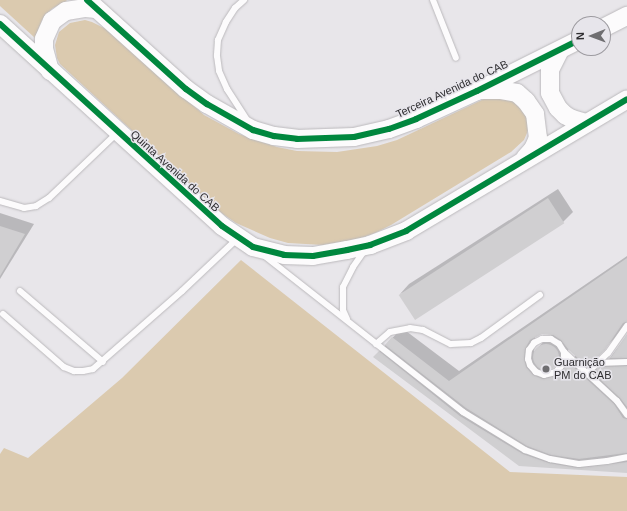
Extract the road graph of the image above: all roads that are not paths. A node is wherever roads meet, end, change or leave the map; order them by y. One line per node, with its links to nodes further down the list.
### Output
1 (244, 0): 14 (lane)
2 (433, 0): 9 (lane)
3 (92, 5): 10 (main road); 14 (main road, Terceira Avenida do CAB)
4 (627, 16): 6 (main road)
5 (0, 24): 10 (main road, Quinta Avenida do CAB)
6 (611, 24)
7 (571, 44): 8 (main road, Terceira Avenida do CAB)
8 (560, 50): 11 (main road, Terceira Avenida do CAB); 13 (main road)
9 (456, 58)
10 (50, 71): 15 (main road, Quinta Avenida do CAB)
11 (477, 90): 14 (main road, Terceira Avenida do CAB); 16 (main road)
12 (627, 98): 13 (main road)
13 (586, 123): 16 (main road)
14 (253, 130)
15 (118, 133): 17 (lane); 18 (main road, Quinta Avenida do CAB)
16 (520, 163): 19 (main road)
17 (0, 201)
18 (246, 242): 19 (main road, Quinta Avenida do CAB); 23 (lane); 27 (lane)
19 (370, 245): 23 (lane)
20 (20, 291): 27 (lane)
21 (540, 295): 25 (lane)
22 (3, 314): 27 (lane)
23 (348, 321): 25 (lane)
24 (627, 326): 29 (lane)
25 (376, 344): 32 (lane)
26 (564, 352): 26 (lane); 30 (lane)
27 (103, 362)
28 (627, 362): 29 (lane)
29 (598, 363): 30 (lane)
30 (586, 373): 31 (lane)
31 (627, 415)
32 (627, 457)

